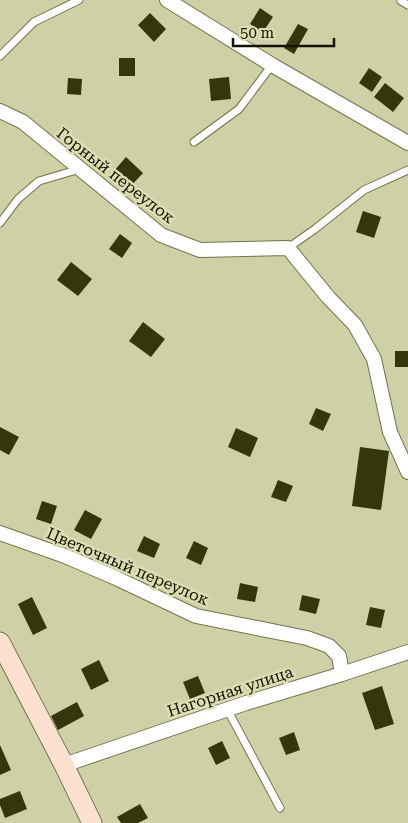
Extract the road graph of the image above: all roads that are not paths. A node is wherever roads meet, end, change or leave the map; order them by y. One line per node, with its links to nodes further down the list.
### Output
1 (79, 0): 5 (lane)
2 (167, 0): 6 (street)
3 (401, 1): 4 (lane)
4 (408, 5)
5 (0, 56)
6 (272, 65): 8 (lane); 9 (street)
7 (0, 111): 10 (street, Горный переулок)
8 (194, 142)
9 (408, 143)
10 (80, 170): 12 (lane); 13 (street, Горный переулок)
11 (408, 170): 13 (lane)
12 (0, 223)
13 (288, 248): 14 (street)
14 (408, 472)
15 (0, 534): 18 (street, Цветочный переулок)
16 (0, 642): 20 (street)
17 (408, 652): 18 (street, Нагорная улица)
18 (342, 674): 19 (street, Нагорная улица)
19 (228, 709): 20 (street, Нагорная улица); 21 (lane)
20 (64, 765): 22 (street)
21 (280, 808)
22 (92, 823)

